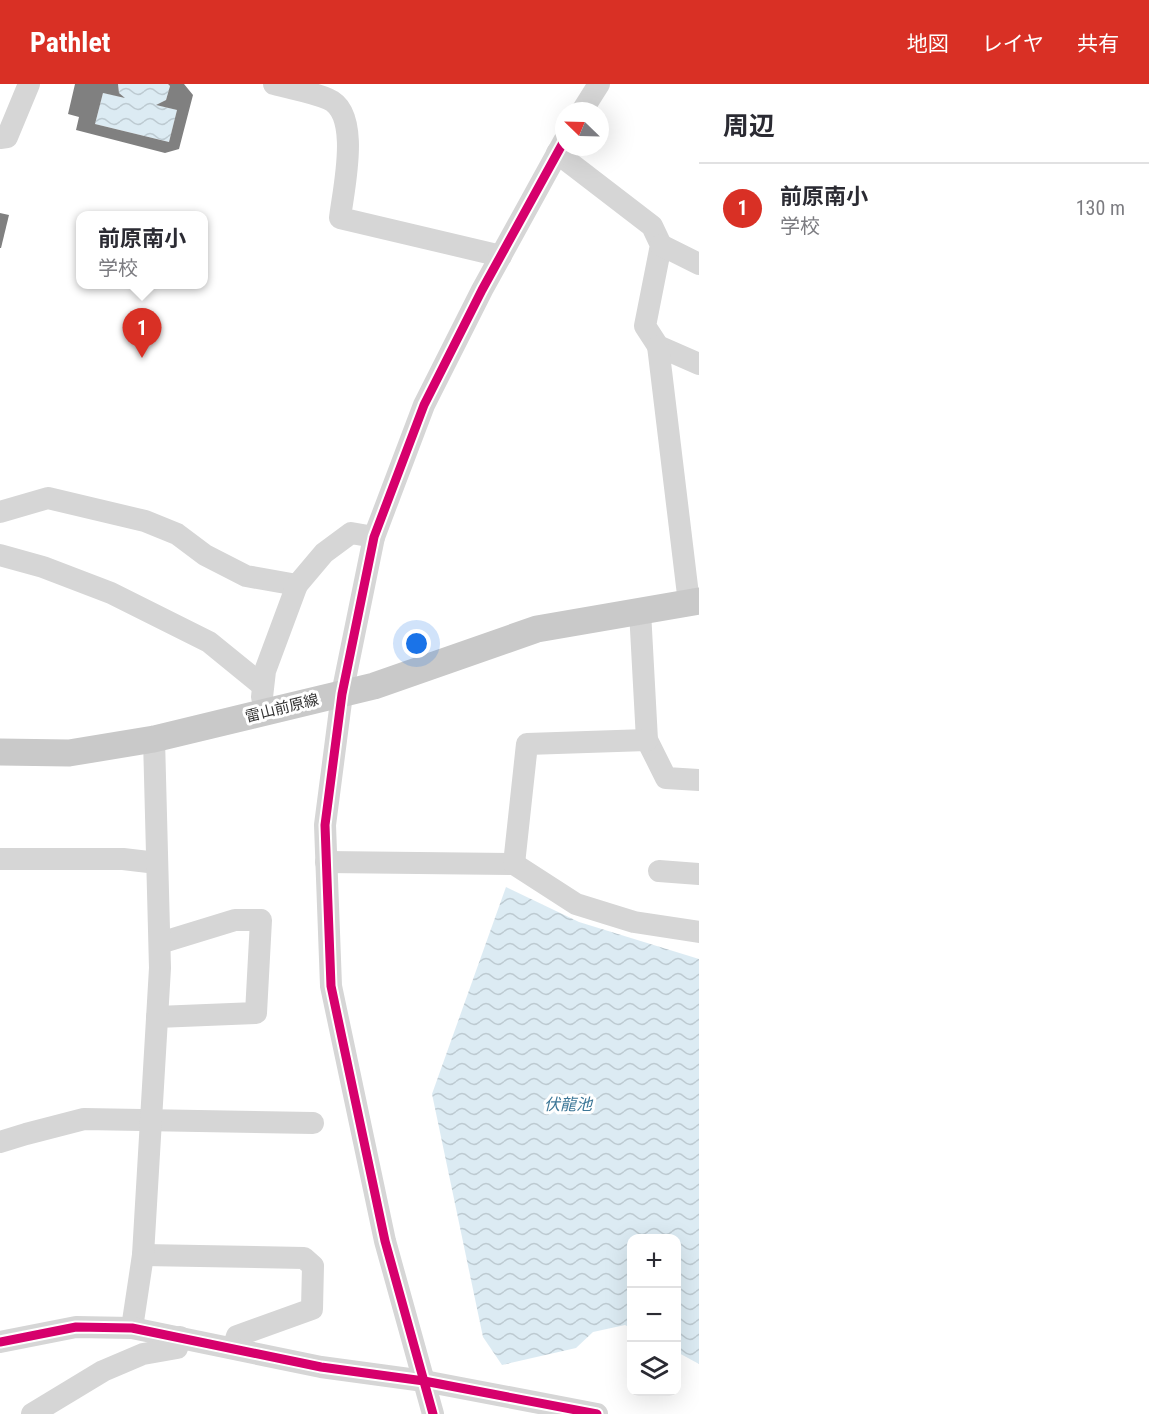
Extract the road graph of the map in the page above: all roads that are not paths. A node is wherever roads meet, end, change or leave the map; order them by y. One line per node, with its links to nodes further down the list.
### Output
1 (29, 84): 5 (street)
2 (274, 84): 9 (street)
3 (599, 84): 4 (street)
4 (588, 102)
5 (0, 138)
6 (555, 156): 9 (street)
7 (570, 156): 8 (street)
8 (661, 245): 10 (street); 11 (street)
9 (501, 256): 14 (street)
10 (699, 264)
11 (658, 346): 12 (street); 17 (street)
12 (699, 364)
13 (0, 512): 16 (street)
14 (374, 537): 16 (street); 20 (street)
15 (0, 555): 19 (street)
16 (297, 585): 19 (street)
17 (694, 602): 18 (main road, 雷山前原線)
18 (640, 611): 20 (main road, 雷山前原線); 23 (street)
19 (263, 686): 21 (street)
20 (342, 694): 21 (main road, 雷山前原線); 27 (street)
21 (260, 714): 22 (main road, 雷山前原線)
22 (154, 739): 24 (main road, 雷山前原線); 28 (street)
23 (647, 740): 25 (street); 29 (street)
24 (0, 752)
25 (699, 780)
26 (0, 859): 28 (street)
27 (326, 862): 29 (street); 43 (street)
28 (158, 863): 33 (street)
29 (514, 864): 32 (street)
30 (660, 871): 31 (street)
31 (699, 874)
32 (699, 932)
33 (160, 943): 34 (street); 34 (street)
34 (157, 1017): 35 (street)
35 (152, 1119): 36 (street); 37 (street); 38 (street)
36 (313, 1123)
37 (0, 1142)
38 (143, 1255): 39 (street); 42 (street)
39 (132, 1328): 40 (street); 41 (street)
40 (180, 1337): 42 (street); 44 (street)
41 (0, 1342)
42 (233, 1348): 43 (street)
43 (424, 1381): 45 (street); 46 (street)
44 (32, 1414)
45 (433, 1414)
46 (597, 1414)

